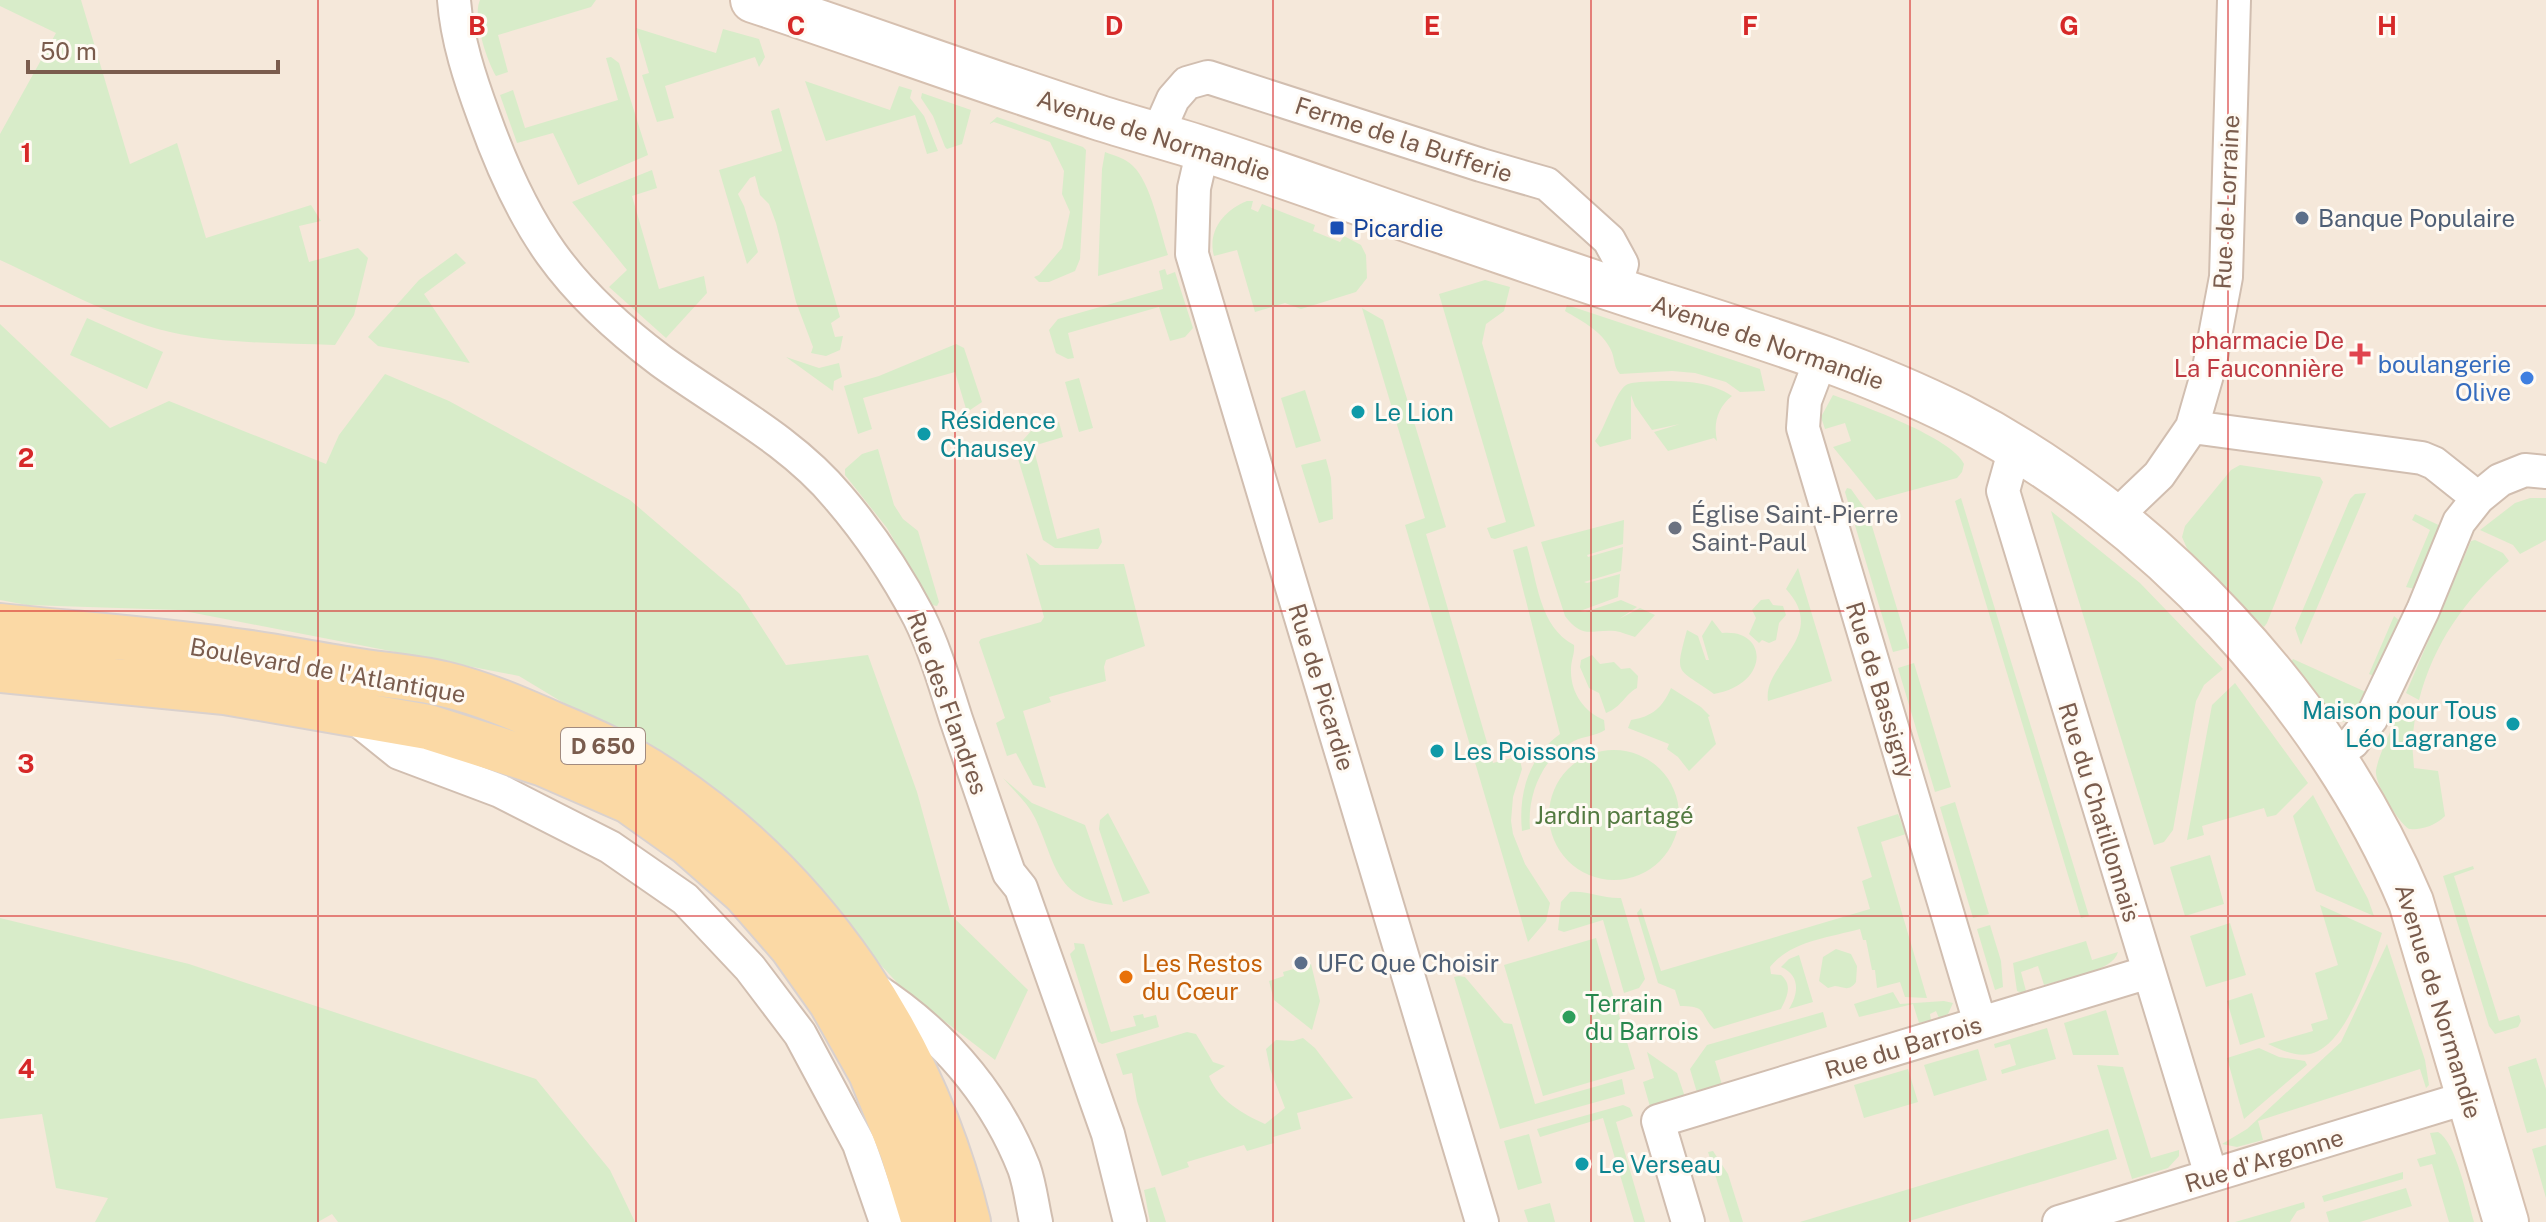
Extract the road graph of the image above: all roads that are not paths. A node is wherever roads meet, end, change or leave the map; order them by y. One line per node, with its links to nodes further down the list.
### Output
1 (454, 0): 26 (street, Rue des Flandres)
2 (753, 0): 4 (main road, Avenue de Normandie)
3 (2234, 0): 8 (street, Rue de Lorraine)
4 (1157, 135): 5 (main road, Avenue de Normandie); 6 (street, Ferme de la Bufferie)
5 (1203, 149): 6 (main road, Avenue de Normandie); 27 (street, Rue de Picardie)
6 (1614, 290): 7 (main road, Avenue de Normandie)
7 (1822, 356): 9 (main road, Avenue de Normandie); 19 (street, Rue de Bassigny)
8 (2192, 427): 11 (street); 12 (street, Rue de Lorraine)
9 (2015, 448): 12 (main road, Avenue de Normandie); 17 (street, Rue du Chatillonnais)
10 (2546, 472): 11 (street)
11 (2478, 498): 16 (street)
12 (2116, 516): 16 (main road, Avenue de Normandie)
13 (0, 626): 18 (main road, Boulevard de l'Atlantique / D 650)
14 (0, 670): 15 (main road, Boulevard de l'Atlantique / D 650)
15 (353, 716): 22 (street, Boulevard de l'Atlantique); 23 (main road, Boulevard de l'Atlantique / D 650)
16 (2332, 757): 20 (main road, Avenue de Normandie)
17 (2149, 972): 19 (street, Rue du Barrois); 21 (street, Rue du Chatillonnais)
18 (868, 985): 24 (main road, Boulevard de l'Atlantique / D 650); 25 (street)
19 (1980, 1023): 28 (street, Rue du Barrois)
20 (2469, 1097): 21 (street, Rue d'Argonne); 30 (main road, Avenue de Normandie)
21 (2211, 1175): 29 (street, Rue d'Argonne)
22 (886, 1222)
23 (924, 1222)
24 (968, 1222)
25 (1036, 1222)
26 (1130, 1222)
27 (1482, 1222)
28 (1688, 1222)
29 (2059, 1222)
30 (2506, 1222)

